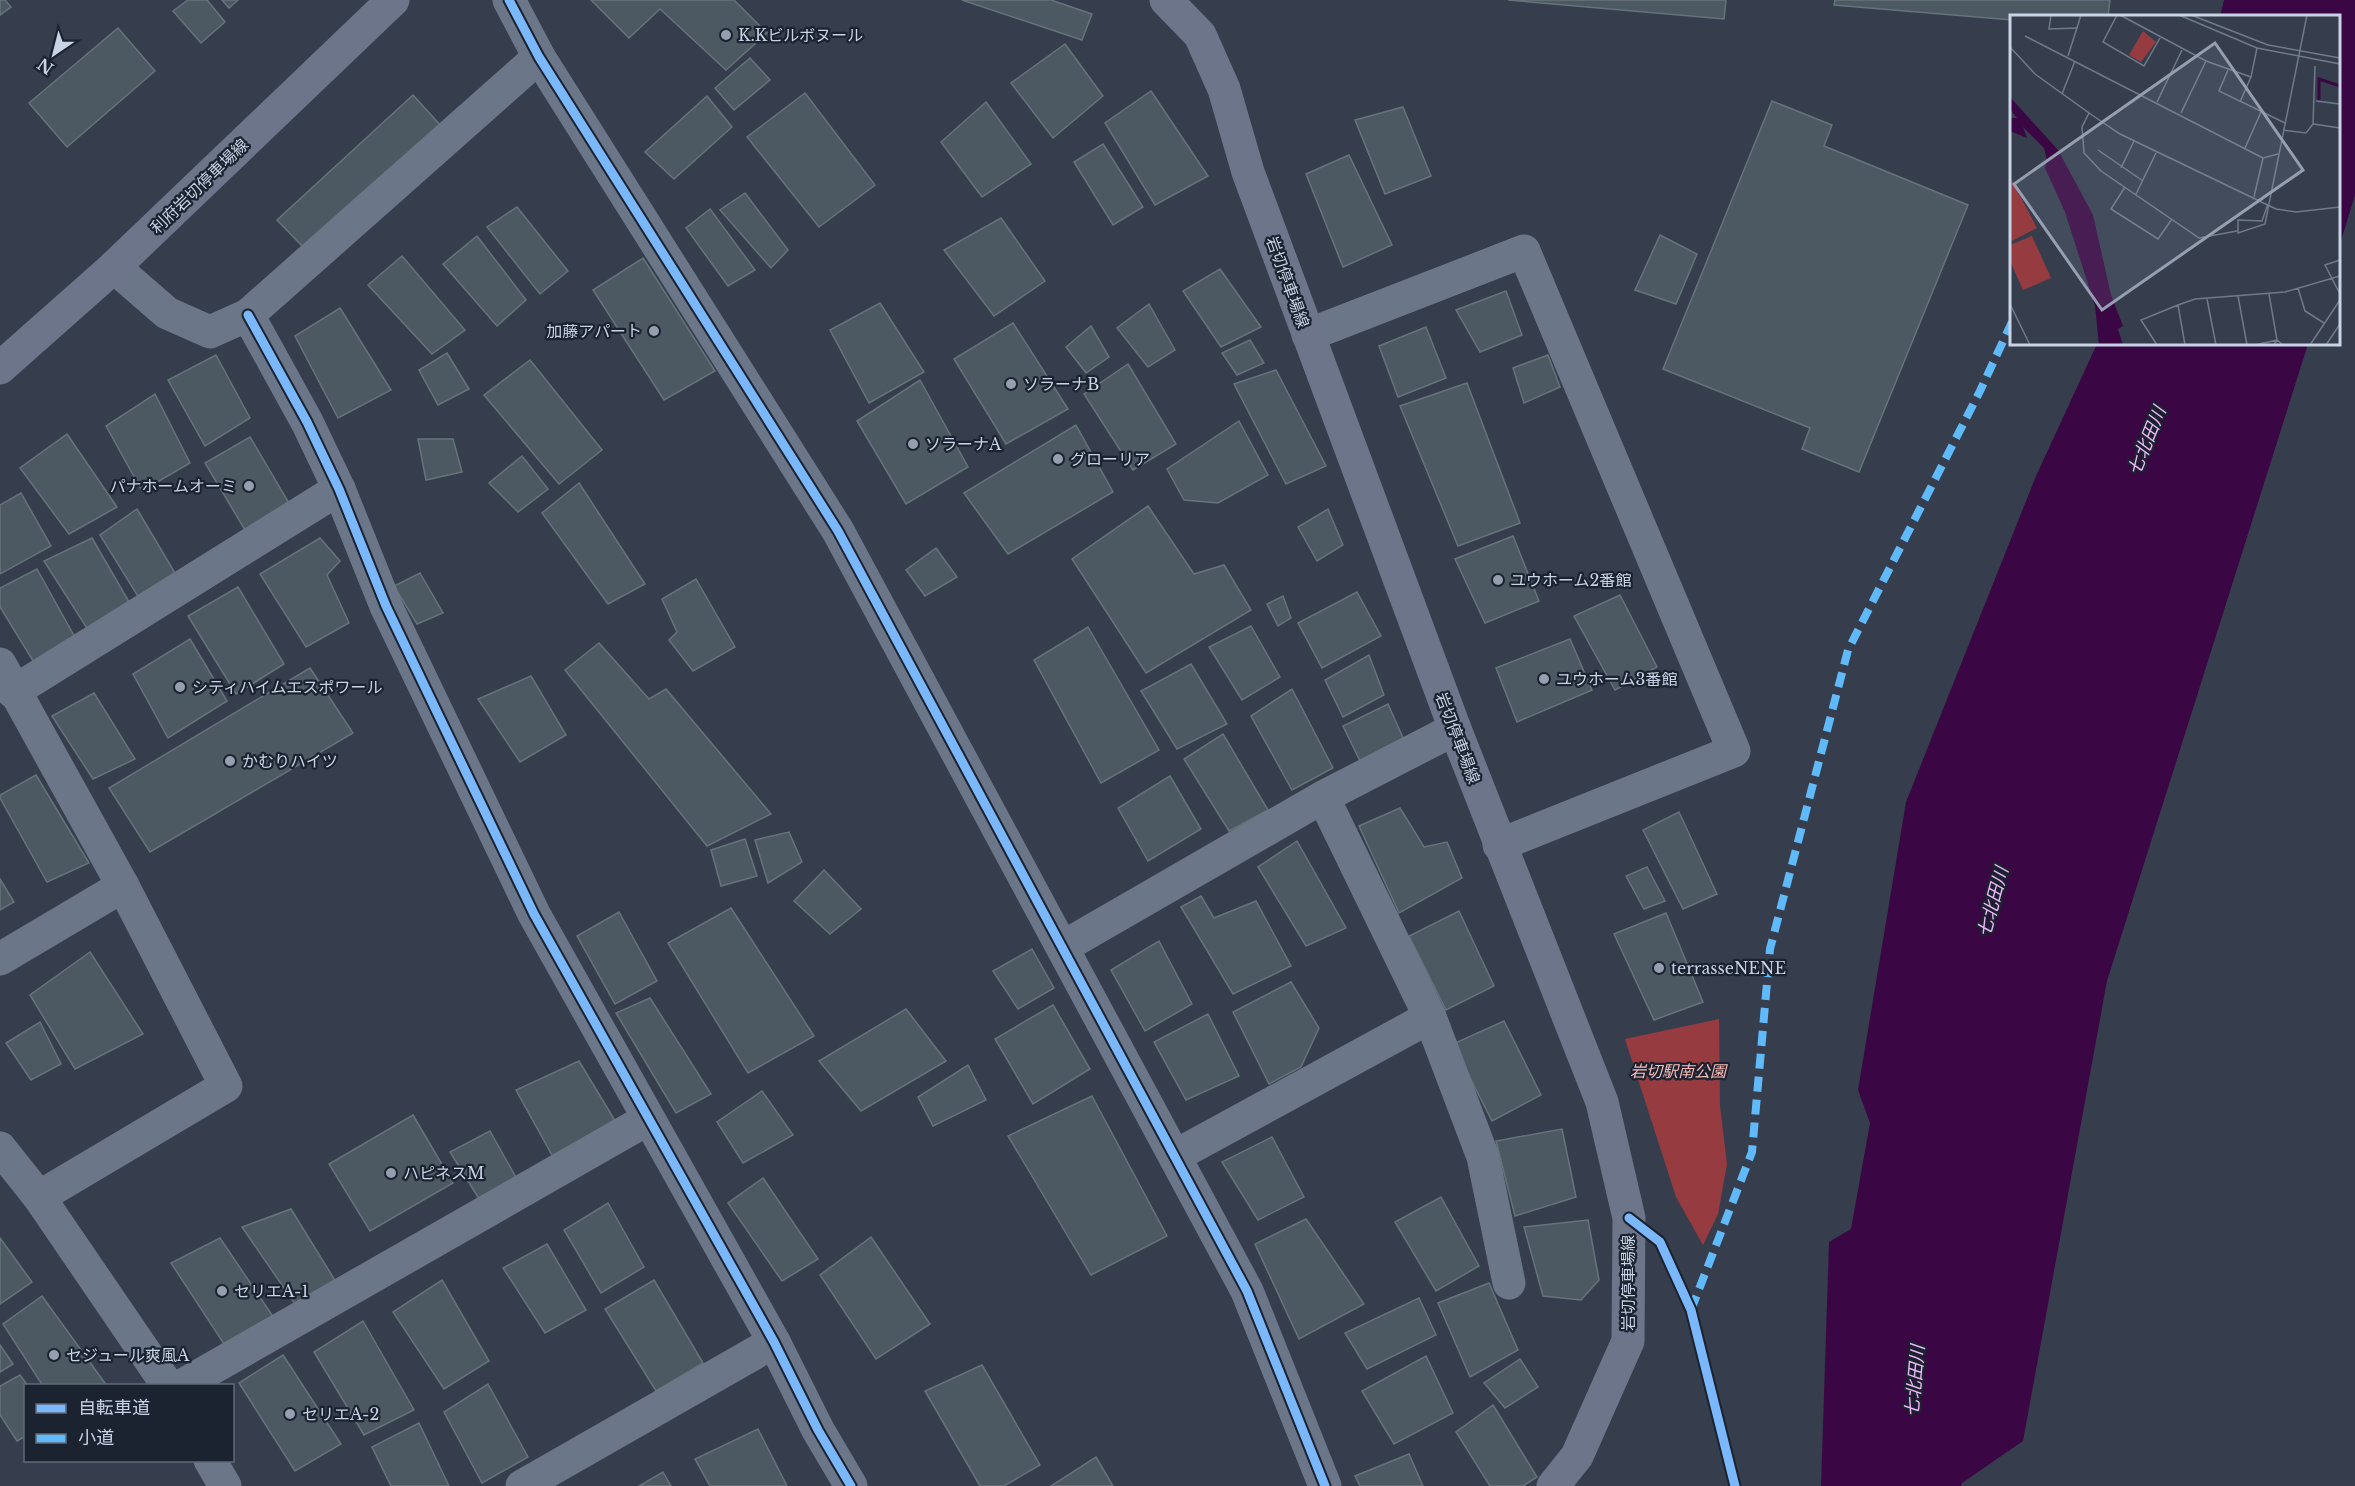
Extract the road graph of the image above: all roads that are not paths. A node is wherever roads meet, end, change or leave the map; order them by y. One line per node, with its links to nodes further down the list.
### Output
1 (393, 0): 5 (main road, 利府岩切停車場線)
2 (509, 0): 4 (street)
3 (1166, 0): 7 (main road, 岩切停車場線)
4 (539, 57): 6 (street); 15 (street)
5 (114, 267): 6 (street); 8 (main road, 利府岩切停車場線)
6 (248, 315): 9 (street)
7 (1308, 335): 11 (main road, 岩切停車場線); 13 (street)
8 (0, 368)
9 (339, 489): 10 (street); 18 (street)
10 (7, 678): 14 (street)
11 (1455, 729): 12 (street); 13 (main road, 岩切停車場線)
12 (1323, 797): 15 (street); 17 (street)
13 (1499, 845): 31 (main road, 岩切停車場線)
14 (123, 886): 16 (street); 21 (street)
15 (1064, 947): 20 (street)
16 (0, 959)
17 (1430, 1017): 20 (street); 22 (street)
18 (648, 1119): 23 (street); 25 (street)
19 (0, 1148): 21 (street)
20 (1175, 1156): 30 (street)
21 (39, 1197): 24 (street)
22 (1509, 1283)
23 (774, 1342): 28 (street); 29 (street)
24 (167, 1384)
25 (184, 1384)
26 (211, 1462): 27 (street)
27 (225, 1486)
28 (522, 1486)
29 (851, 1486)
30 (1325, 1486)
31 (1553, 1486)

